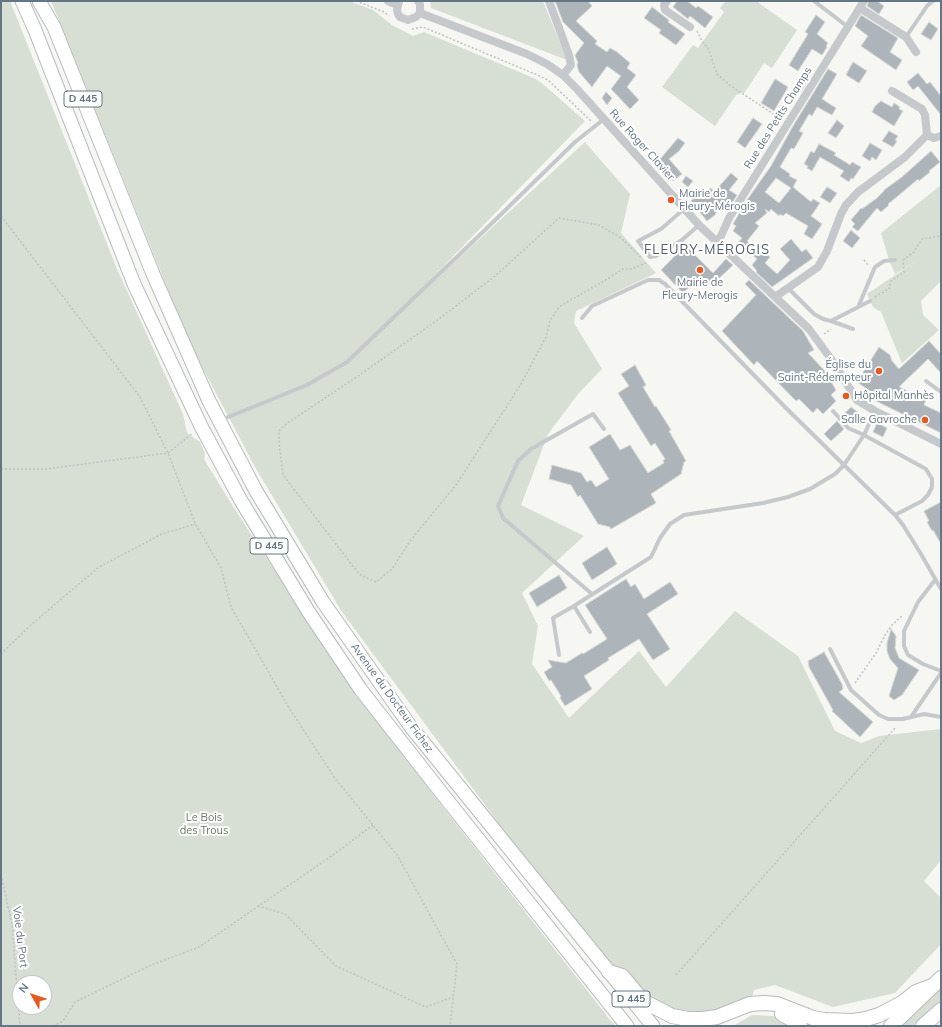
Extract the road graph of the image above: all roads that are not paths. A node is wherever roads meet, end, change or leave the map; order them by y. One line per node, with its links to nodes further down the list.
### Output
1 (22, 1): 55 (main road, D 445)
2 (39, 1): 36 (main road, Avenue du Docteur Fichez / D 445)
3 (388, 1): 9 (street)
4 (418, 1): 11 (street)
5 (548, 1): 16 (street)
6 (667, 1): 13 (street)
7 (814, 1): 12 (lane)
8 (933, 1): 14 (lane)
9 (398, 3): 11 (street)
10 (862, 3): 12 (street, Rue des Petits Champs); 14 (street, Rue des Petits Champs)
11 (420, 13): 16 (street, Rue Roger Clavier)
12 (848, 27): 23 (street, Rue des Petits Champs)
13 (690, 28)
14 (906, 37): 15 (street, Rue des Petits Champs)
15 (916, 52)
16 (563, 75): 18 (street, Rue Roger Clavier)
17 (892, 91): 19 (street)
18 (604, 119): 21 (street, Rue Roger Clavier); 36 (lane)
19 (927, 135): 20 (street); 25 (street)
20 (941, 136)
21 (684, 209): 22 (street, Rue Roger Clavier); 22 (lane)
22 (699, 225): 23 (street, Rue Roger Clavier)
23 (717, 241): 26 (street, Rue Roger Clavier)
24 (895, 260): 28 (lane)
25 (788, 288): 26 (street); 30 (lane)
26 (775, 297): 35 (street, Rue Roger Clavier)
27 (870, 300): 28 (lane)
28 (859, 306): 30 (lane)
29 (582, 318): 40 (lane)
30 (832, 321): 31 (lane)
31 (853, 328)
32 (926, 381): 33 (lane)
33 (941, 392)
34 (833, 411): 38 (lane)
35 (875, 411): 38 (lane); 39 (street, Rue Roger Clavier)
36 (219, 421): 52 (main road, Avenue du Docteur Fichez / D 445)
37 (604, 429): 44 (lane)
38 (864, 435): 40 (lane); 41 (lane)
39 (941, 444)
40 (844, 465): 41 (lane); 44 (lane)
41 (895, 515): 42 (lane)
42 (935, 580): 43 (lane); 49 (lane)
43 (941, 589)
44 (592, 594): 45 (lane)
45 (574, 606): 46 (lane); 48 (lane)
46 (590, 632)
47 (830, 649): 50 (lane)
48 (559, 655)
49 (941, 672): 50 (lane)
50 (911, 717): 51 (lane)
51 (941, 717)
52 (609, 972): 53 (highway); 56 (main road, D 445)
53 (937, 982): 59 (highway)
54 (941, 1010): 60 (highway)
55 (627, 1026)
56 (653, 1026)
57 (725, 1026): 58 (highway)
58 (800, 1026)
59 (891, 1026)
60 (923, 1026)

